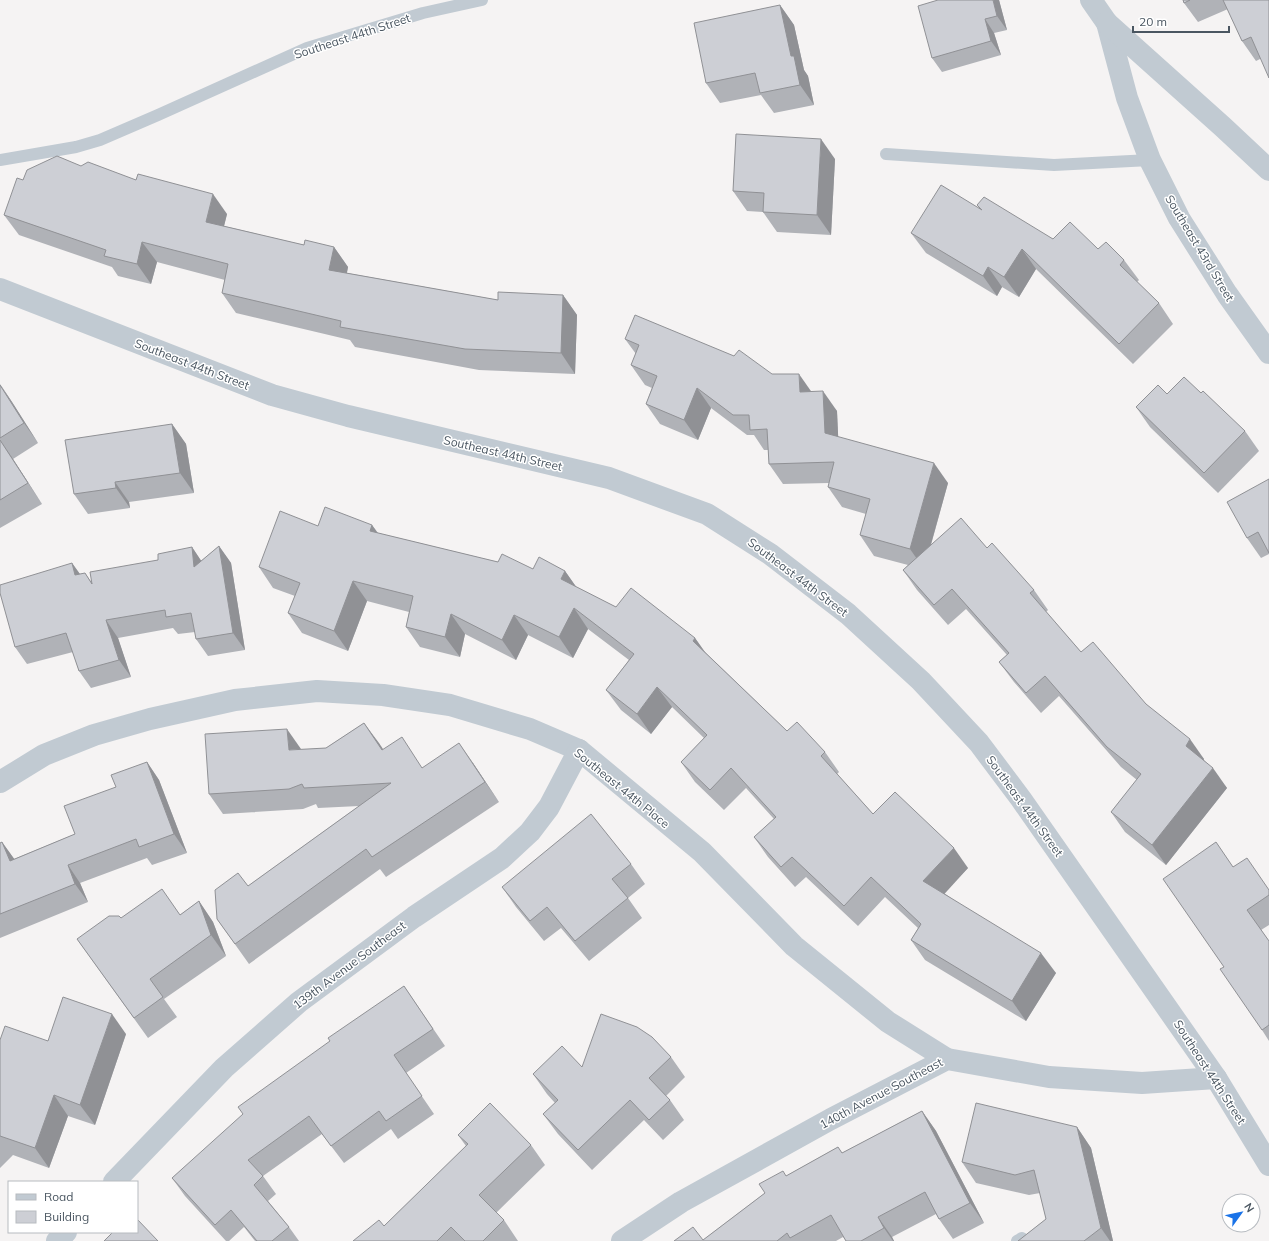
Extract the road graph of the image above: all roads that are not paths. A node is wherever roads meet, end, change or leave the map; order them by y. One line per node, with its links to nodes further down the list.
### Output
1 (482, 0): 5 (lane, Southeast 44th Street)
2 (1092, 0): 3 (street, Southeast 43rd Street)
3 (1107, 23): 6 (street, Southeast 43rd Street); 7 (street, Southeast 43rd Street)
4 (886, 154): 6 (lane)
5 (0, 160)
6 (1150, 160): 9 (street, Southeast 43rd Street)
7 (1269, 170)
8 (0, 289): 13 (street, Southeast 44th Street)
9 (1269, 353)
10 (579, 750): 11 (street, Southeast 44th Place); 12 (street, Southeast 44th Place); 15 (street, 139th Avenue Southeast)
11 (0, 782)
12 (947, 1059): 13 (street, 140th Avenue Southeast); 18 (street, 140th Avenue Southeast)
13 (1216, 1078): 14 (street, Southeast 44th Street)
14 (1269, 1165)
15 (115, 1181)
16 (65, 1233): 17 (street)
17 (57, 1241)
18 (622, 1241)

